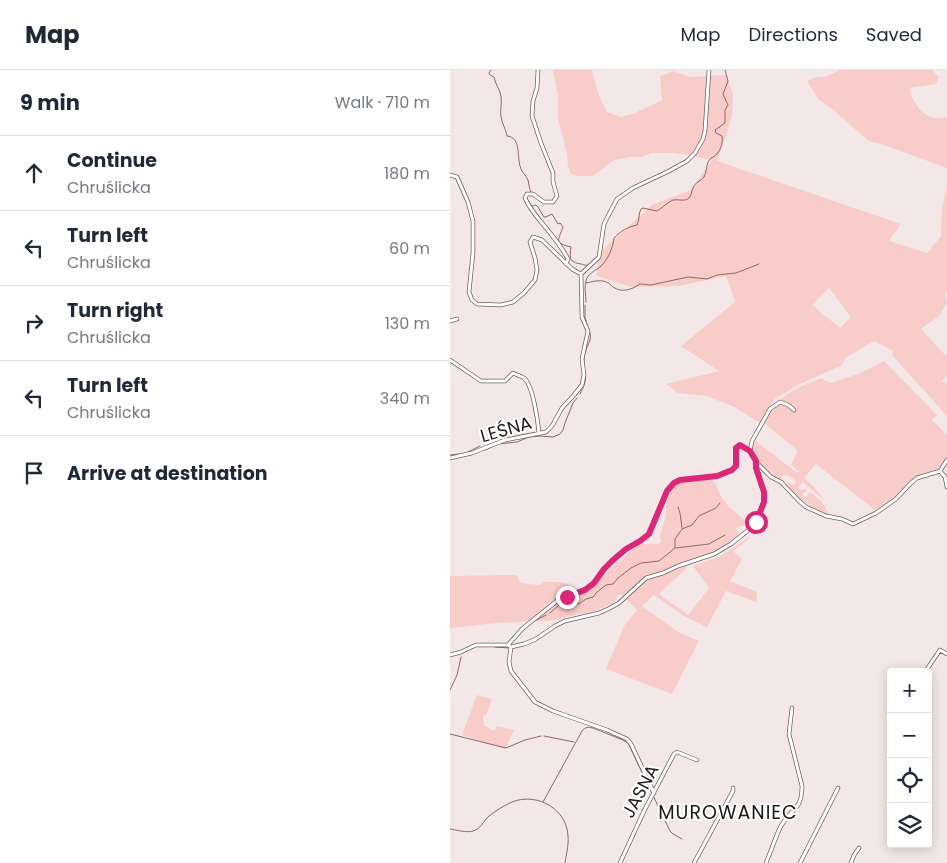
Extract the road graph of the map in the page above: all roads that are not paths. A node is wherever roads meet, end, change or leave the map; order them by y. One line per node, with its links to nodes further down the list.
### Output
1 (538, 70): 4 (street)
2 (709, 70): 5 (street)
3 (450, 176): 4 (street)
4 (566, 264): 5 (street)
5 (580, 273): 10 (street, LEŚNA)
6 (457, 319): 7 (street)
7 (450, 321)
8 (450, 360): 10 (street)
9 (794, 410): 11 (street)
10 (539, 433): 12 (street, LEŚNA)
11 (750, 451): 14 (street); 17 (street)
12 (450, 458)
13 (947, 460): 15 (street)
14 (756, 461): 15 (street); 17 (street)
15 (940, 471): 16 (street)
16 (947, 487)
17 (510, 646): 19 (street); 25 (street)
18 (947, 654): 20 (street)
19 (450, 655)
20 (928, 668)
21 (792, 708): 29 (street)
22 (696, 760): 25 (street, JASNA)
23 (733, 788): 28 (street)
24 (838, 788): 30 (street)
25 (654, 794): 27 (street, JASNA)
26 (859, 848): 31 (street)
27 (620, 863)
28 (694, 863)
29 (766, 863)
30 (800, 863)
31 (851, 863)

